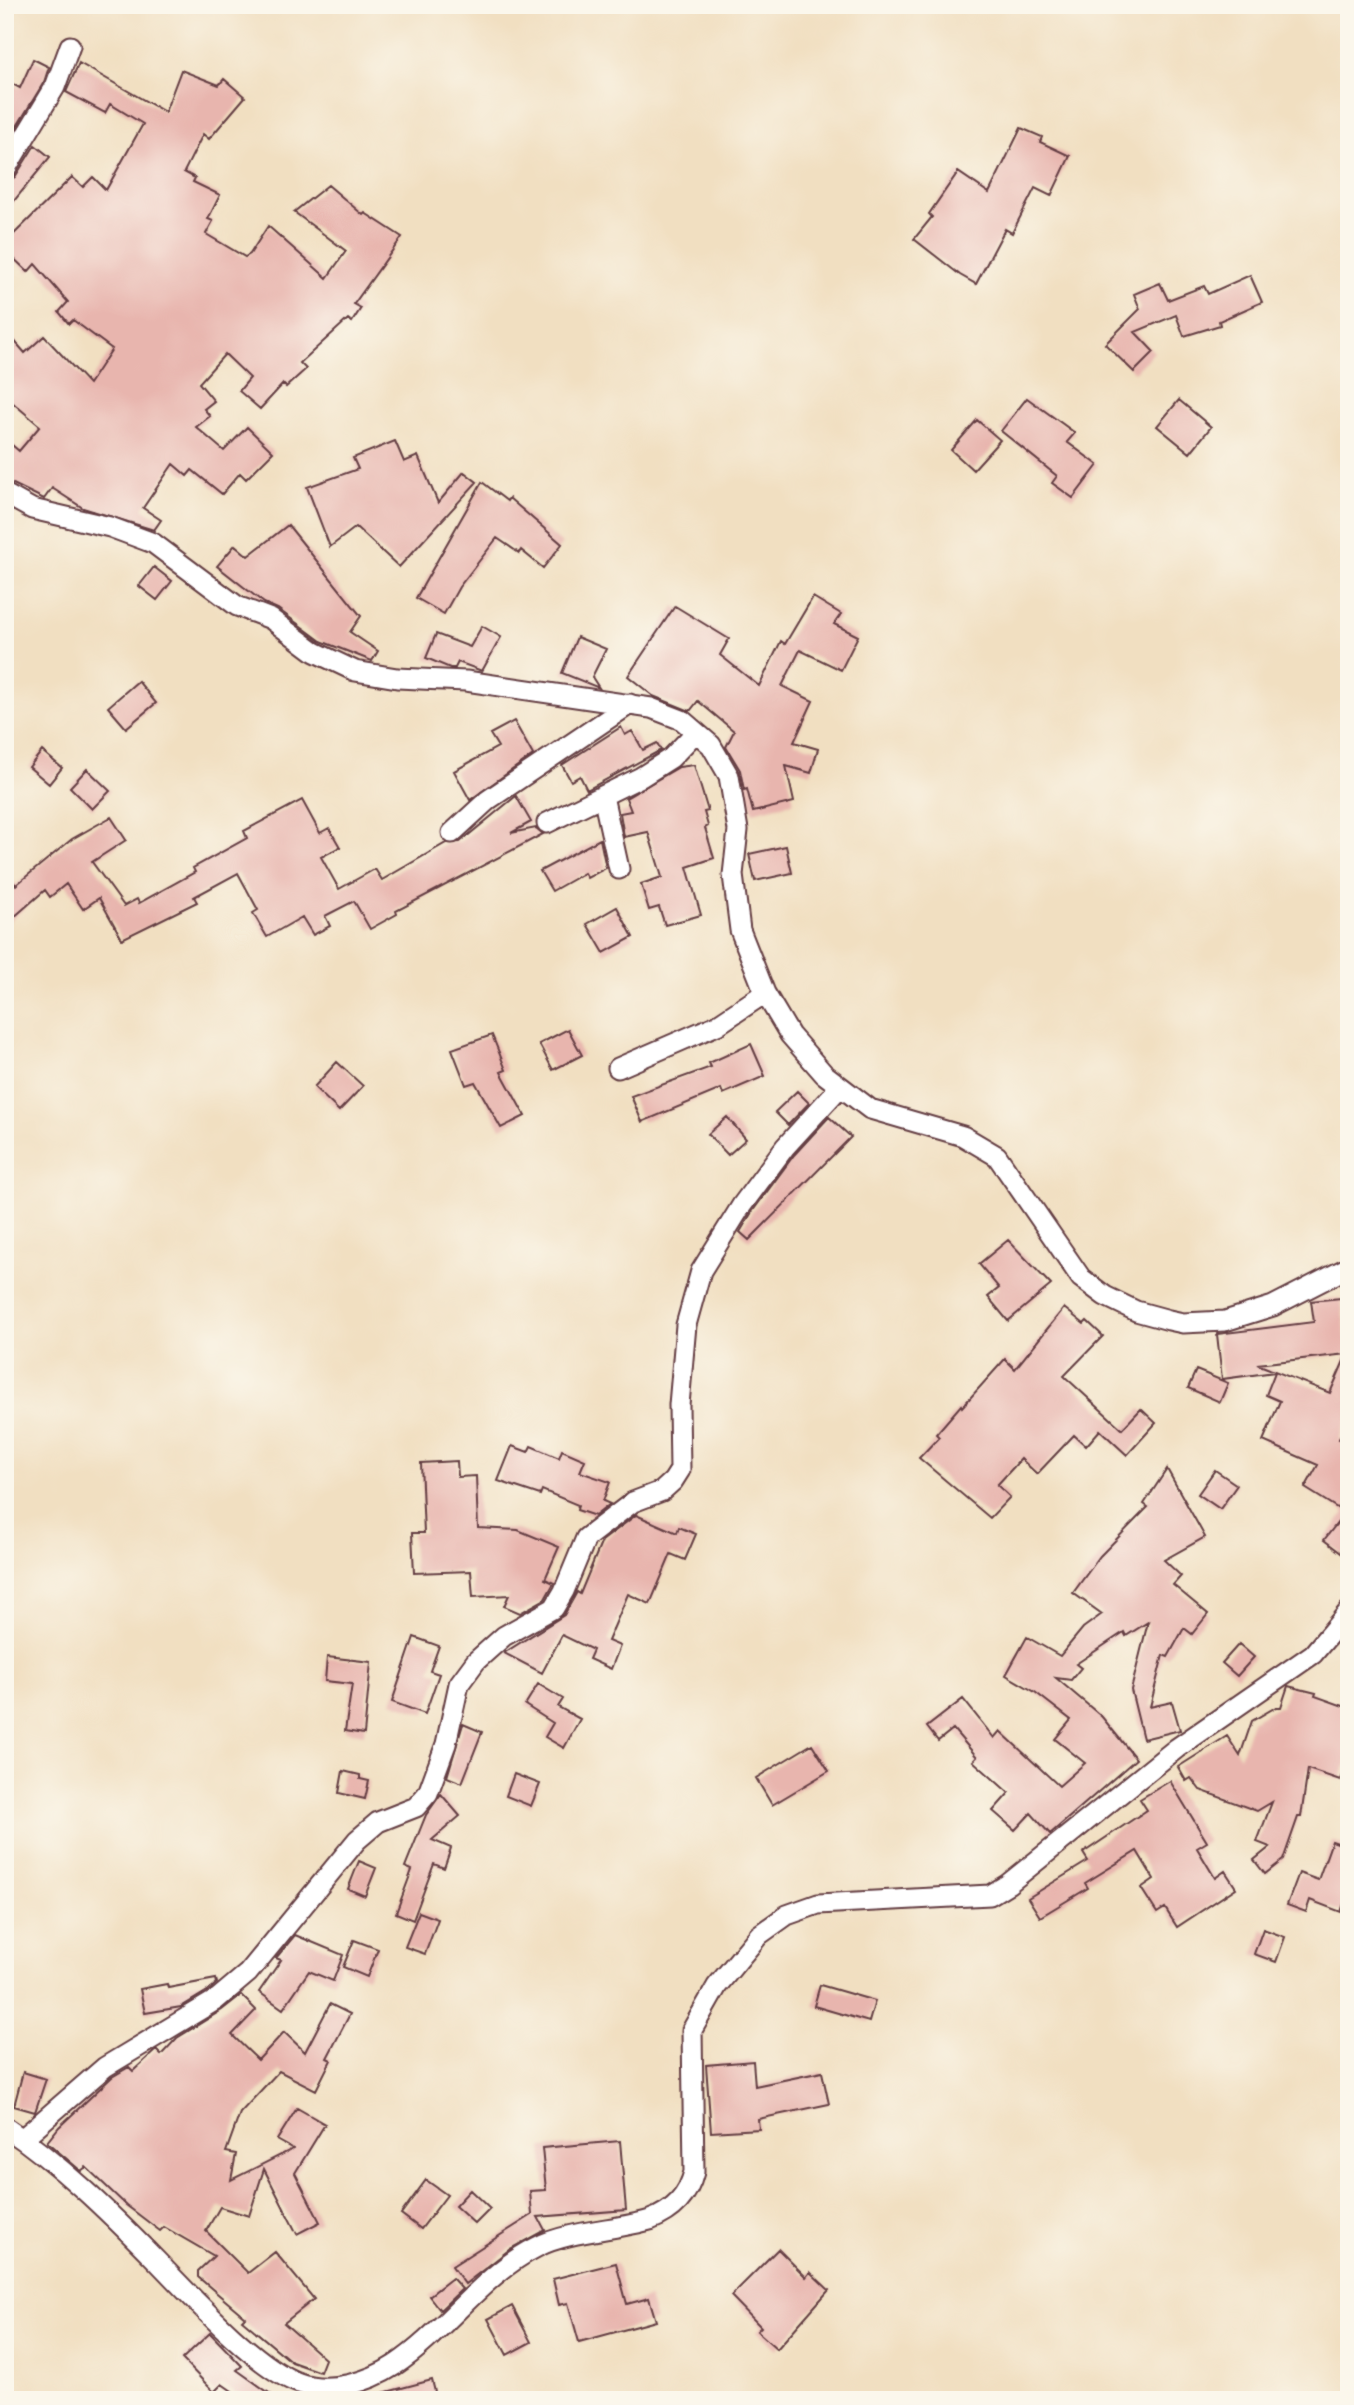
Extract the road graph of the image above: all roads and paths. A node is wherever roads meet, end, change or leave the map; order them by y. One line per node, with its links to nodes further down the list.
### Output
1 (71, 46): 2 (street)
2 (5, 170)
3 (5, 494): 4 (street)
4 (630, 704): 5 (street); 8 (street)
5 (696, 732): 6 (street); 10 (street)
6 (603, 796): 7 (street); 9 (street)
7 (547, 823)
8 (452, 833)
9 (620, 869)
10 (765, 993): 11 (street); 12 (street)
11 (618, 1068)
12 (839, 1088): 13 (street); 16 (street)
13 (1349, 1267)
14 (1349, 1611): 16 (street)
15 (5, 2127): 16 (street)
16 (22, 2139)

